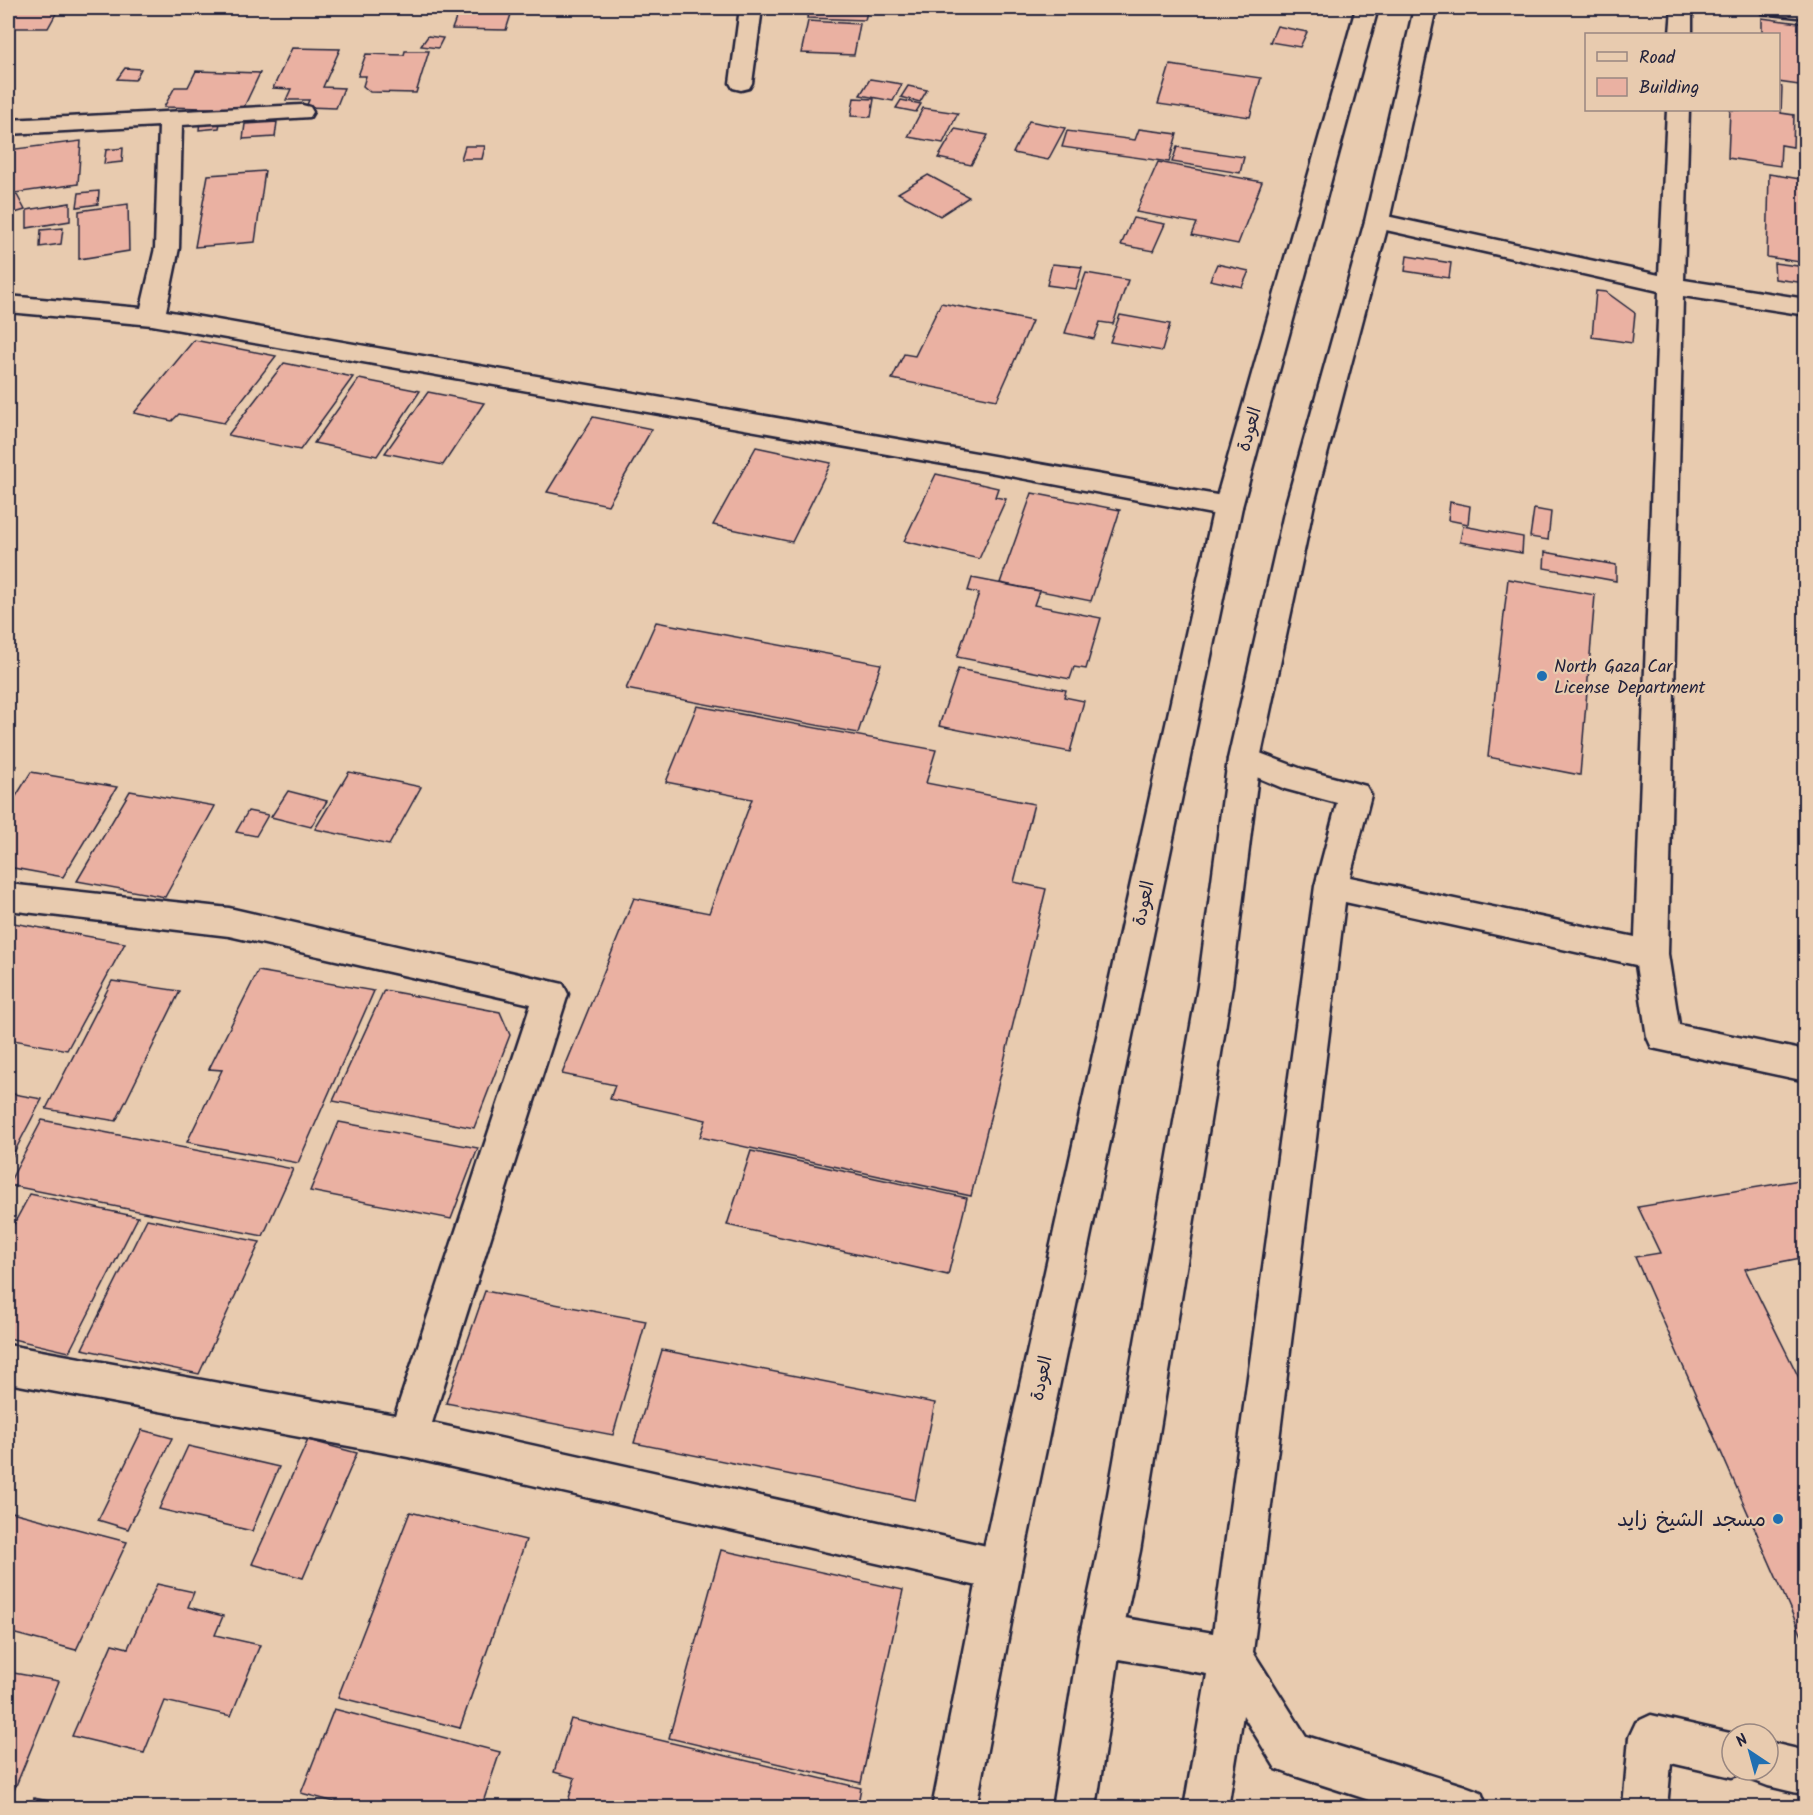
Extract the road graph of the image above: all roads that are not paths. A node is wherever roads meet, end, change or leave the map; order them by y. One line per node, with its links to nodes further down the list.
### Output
1 (751, 8): 8 (street)
2 (1367, 8): 18 (street, العودة)
3 (1425, 8): 13 (street)
4 (1682, 8): 7 (street)
5 (1770, 8): 6 (street)
6 (1806, 12)
7 (1681, 33)
8 (741, 83)
9 (1678, 111): 14 (street)
10 (302, 112): 11 (street)
11 (171, 119): 12 (street); 17 (street)
12 (8, 127)
13 (1377, 221): 14 (street); 19 (street)
14 (1672, 286): 16 (street); 22 (street)
15 (8, 304): 17 (street)
16 (1806, 307)
17 (152, 317): 18 (street)
18 (1228, 507): 26 (street, العودة)
19 (1244, 759): 20 (street); 27 (street)
20 (1331, 886): 22 (street); 28 (street)
21 (8, 897): 25 (street)
22 (1651, 954): 23 (street)
23 (1806, 1066)
24 (8, 1364): 25 (street)
25 (408, 1437): 26 (street)
26 (1000, 1570): 32 (street, العودة)
27 (1101, 1635): 28 (street); 33 (street)
28 (1231, 1657): 34 (street); 35 (street)
29 (1720, 1752): 36 (street)
30 (1780, 1767): 31 (street)
31 (1806, 1773)
32 (954, 1808)
33 (1074, 1808)
34 (1206, 1808)
35 (1465, 1808)
36 (1645, 1808)

